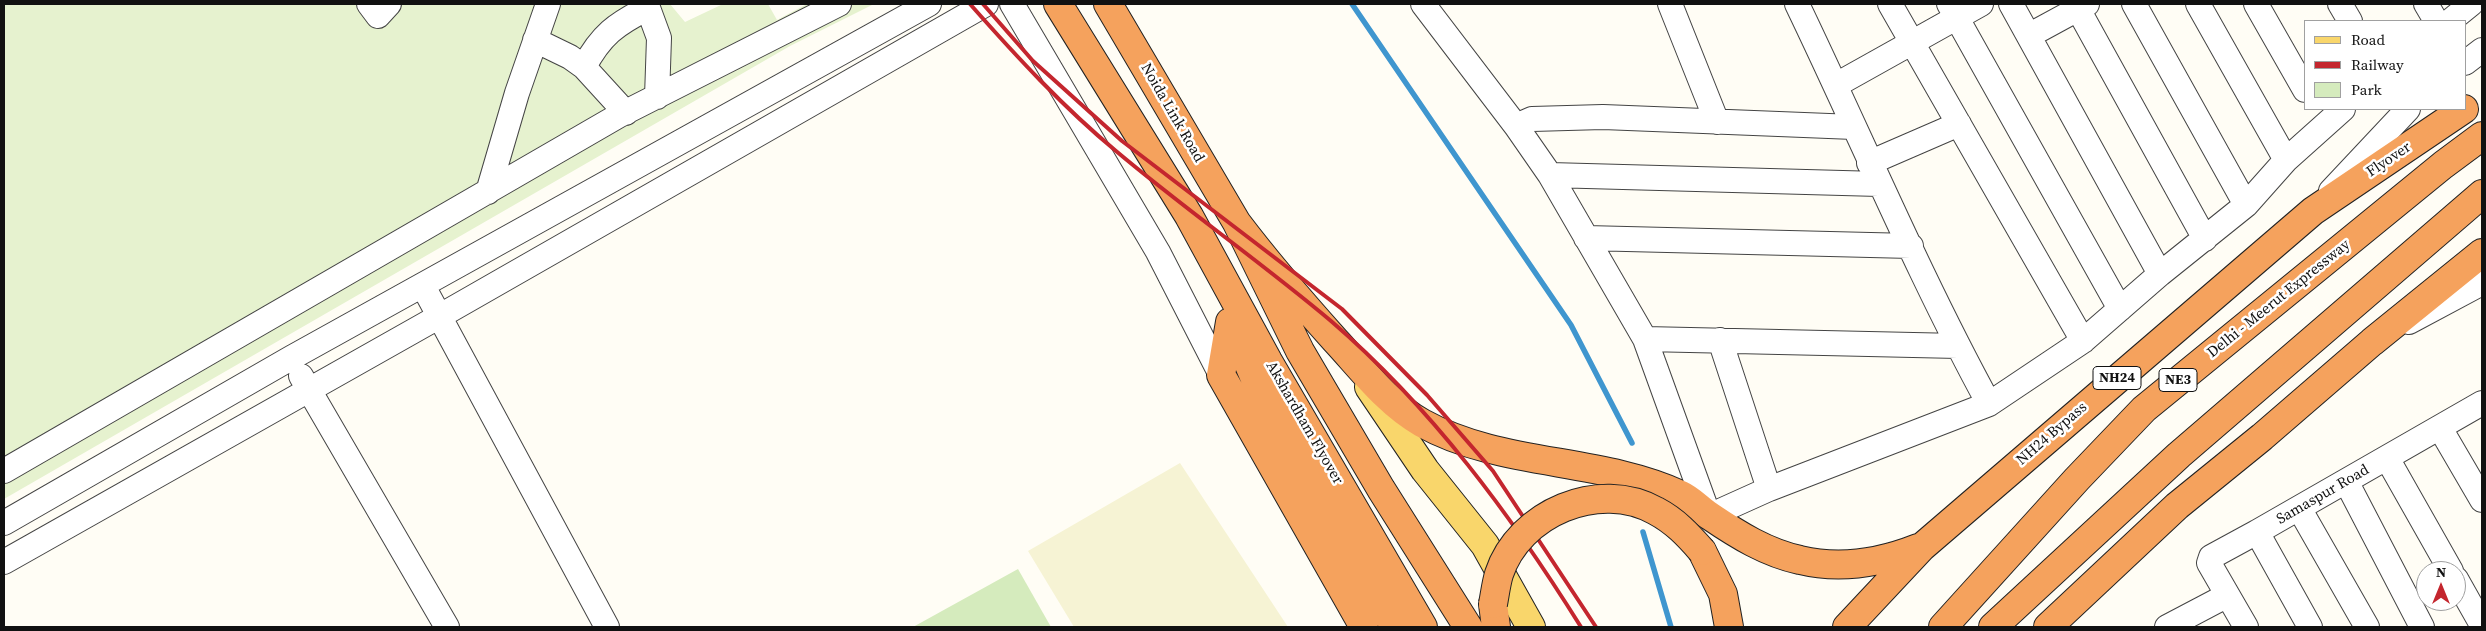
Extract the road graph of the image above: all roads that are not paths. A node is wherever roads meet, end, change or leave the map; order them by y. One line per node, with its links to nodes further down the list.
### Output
1 (369, 4): 2 (street)
2 (388, 4)
3 (548, 4): 29 (street)
4 (839, 4): 37 (street)
5 (930, 4): 65 (street)
6 (986, 4): 67 (street)
7 (1012, 4): 75 (street)
8 (1058, 4): 57 (highway)
9 (1108, 4): 58 (highway, Noida Link Road)
10 (1423, 4): 46 (street)
11 (1670, 4): 44 (street)
12 (1797, 4): 34 (street)
13 (1890, 4): 30 (street)
14 (1981, 4): 24 (street)
15 (2011, 4): 28 (street)
16 (2134, 4): 55 (street)
17 (2198, 4): 49 (street)
18 (2256, 4): 35 (street)
19 (2340, 4): 25 (street)
20 (2426, 4): 26 (street)
21 (2470, 4): 27 (street)
22 (646, 6): 33 (street); 37 (street)
23 (2083, 6): 28 (street); 60 (street)
24 (1954, 11): 30 (street); 66 (street)
25 (2349, 20)
26 (2435, 20)
27 (2451, 20)
28 (2030, 35): 63 (street)
29 (535, 40): 33 (street); 53 (street)
30 (1912, 43): 34 (street); 45 (street)
31 (2482, 50): 32 (street)
32 (2466, 62)
33 (584, 67): 42 (street)
34 (1836, 85): 47 (street)
35 (2304, 88)
36 (2482, 95): 38 (highway, Flyover)
37 (657, 97): 42 (street)
38 (2466, 108)
39 (2340, 110): 43 (street)
40 (2407, 110): 56 (street)
41 (2464, 110): 56 (highway, Flyover)
42 (626, 113): 53 (street)
43 (2320, 117): 49 (street)
44 (1717, 122): 46 (street); 47 (street)
45 (1959, 124): 50 (street); 71 (street)
46 (1516, 126): 51 (street)
47 (1854, 127): 50 (street)
48 (2482, 136): 105 (highway, Delhi - Meerut Expressway / NE3)
49 (2286, 160): 55 (street)
50 (1869, 163): 52 (street)
51 (1550, 175): 52 (street); 59 (street)
52 (1880, 184): 61 (street)
53 (488, 192): 81 (street)
54 (2476, 199): 106 (highway)
55 (2246, 205): 60 (street)
56 (2313, 211): 89 (highway, NH24 Bypass / NH24)
57 (1189, 216): 68 (highway); 99 (highway, Akshardham Flyover)
58 (1237, 223): 73 (highway); 100 (highway)
59 (1586, 238): 61 (street); 69 (street)
60 (2205, 239): 63 (street)
61 (1911, 246): 72 (street)
62 (2482, 253): 64 (highway)
63 (2160, 274): 66 (street)
64 (2470, 278): 107 (highway)
65 (423, 286): 67 (street); 74 (street)
66 (2120, 309): 71 (street)
67 (440, 316): 76 (street); 96 (street)
68 (1230, 322): 75 (highway); 98 (highway)
69 (1645, 339): 70 (street); 86 (street)
70 (1720, 340): 72 (street); 83 (street)
71 (2083, 341): 77 (street)
72 (1958, 346): 77 (street)
73 (1343, 348): 86 (highway); 102 (main road)
74 (291, 358): 76 (street); 87 (street)
75 (1221, 375): 97 (highway)
76 (308, 389): 91 (street); 95 (street)
77 (1989, 404): 83 (street)
78 (2480, 410): 79 (street, Samaspur Road)
79 (2440, 428): 80 (street, Samaspur Road); 84 (street)
80 (2387, 458): 82 (street, Samaspur Road); 90 (street)
81 (4, 471)
82 (2346, 481): 85 (street, Samaspur Road); 112 (street)
83 (1769, 490): 86 (street)
84 (2482, 500)
85 (2299, 508): 88 (street, Samaspur Road); 111 (street)
86 (1709, 516): 89 (highway)
87 (4, 523)
88 (2257, 532): 92 (street, Samaspur Road); 110 (street)
89 (1922, 547): 104 (highway, NH24 Bypass / NH24)
90 (2445, 561)
91 (4, 562)
92 (2226, 596): 108 (street); 109 (street)
93 (2466, 597): 94 (street)
94 (2482, 625)
95 (447, 627)
96 (607, 627)
97 (1364, 627)
98 (1395, 627)
99 (1423, 627)
100 (1468, 627)
101 (1496, 627): 103 (highway, bridge)
102 (1531, 627)
103 (1729, 627)
104 (1847, 627)
105 (1943, 627)
106 (1993, 627)
107 (2048, 627)
108 (2167, 627)
109 (2246, 627)
110 (2310, 627)
111 (2367, 627)
112 (2422, 627)

